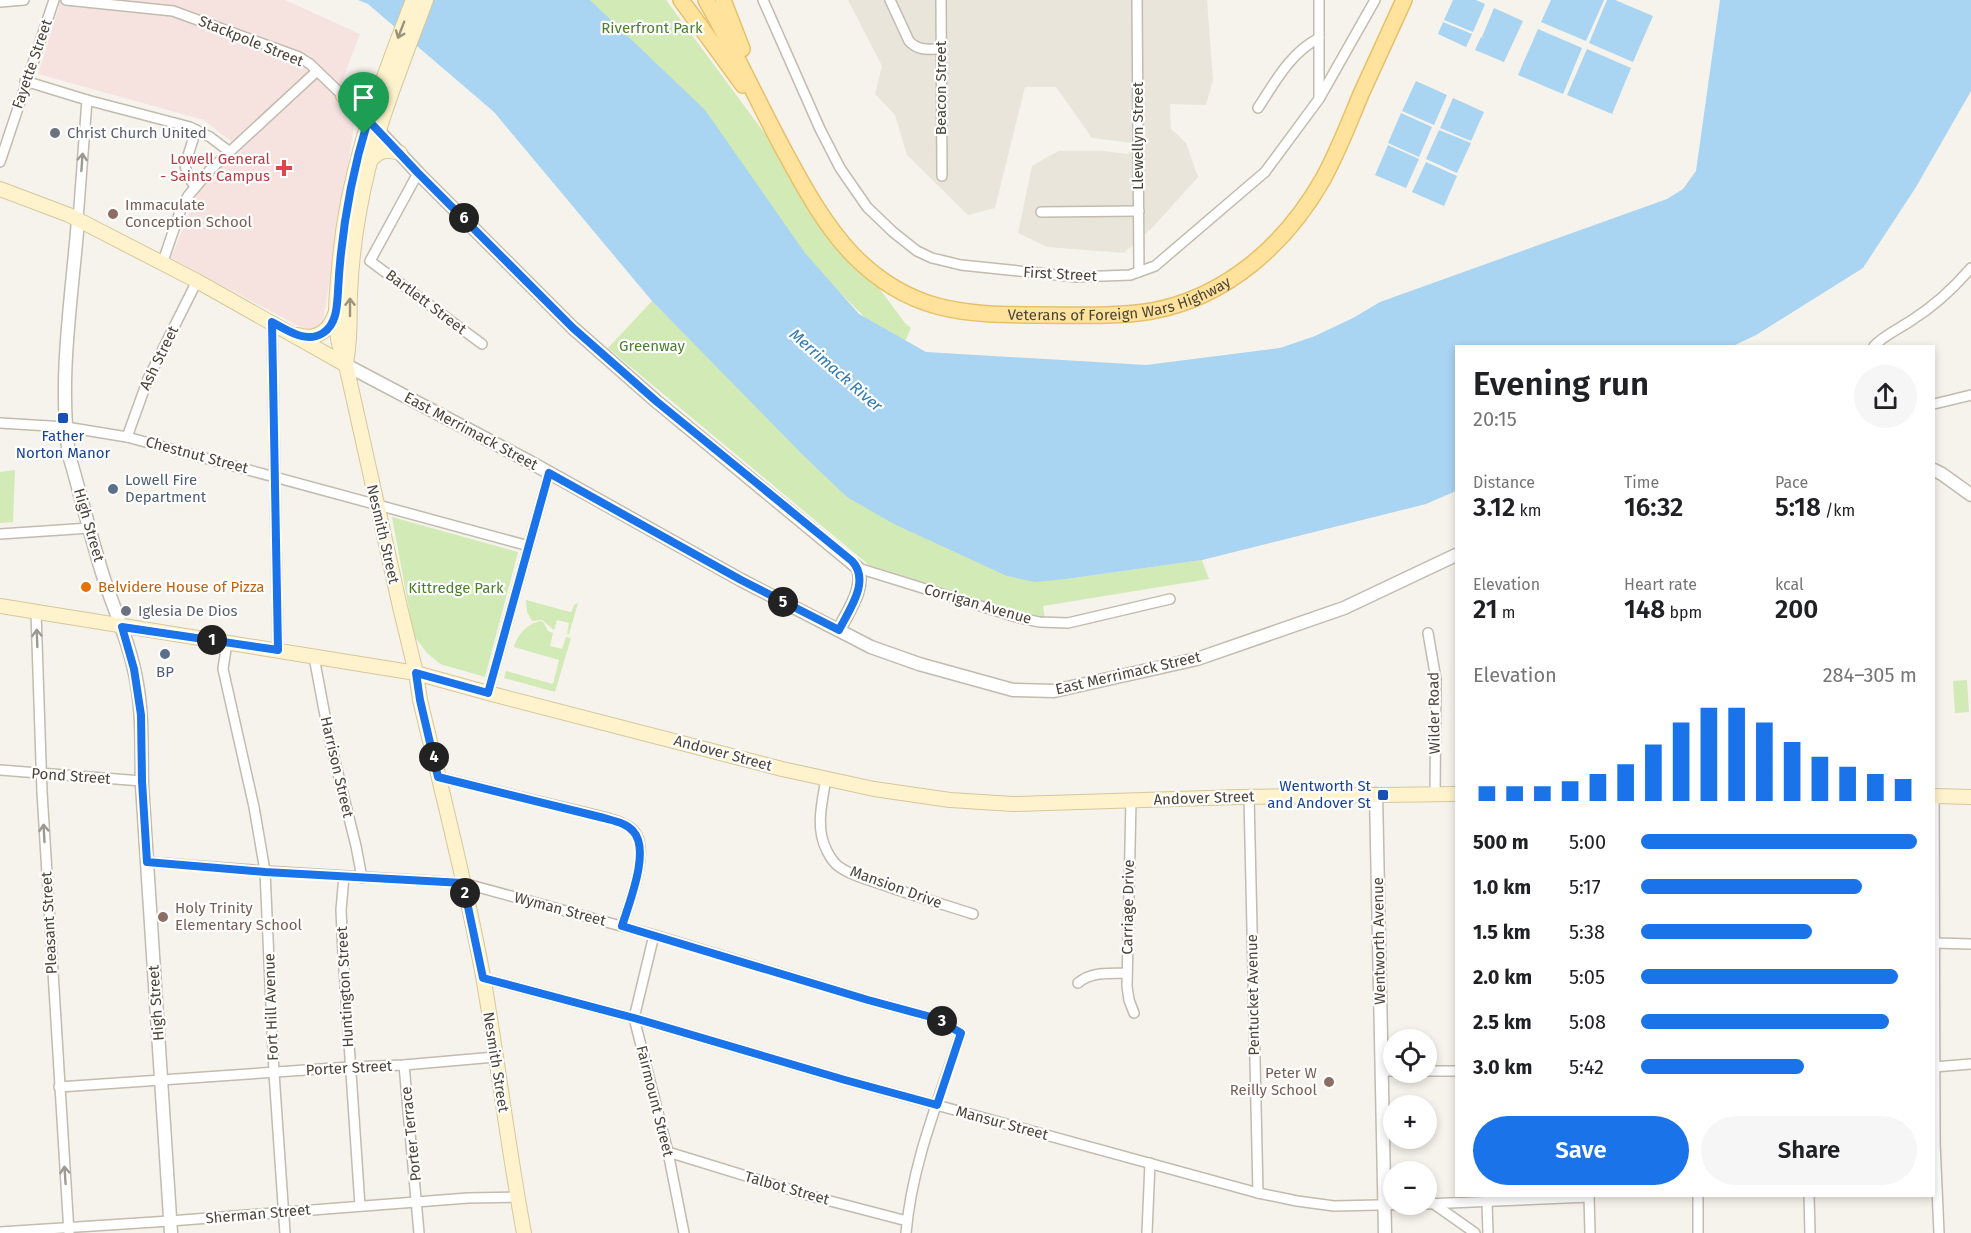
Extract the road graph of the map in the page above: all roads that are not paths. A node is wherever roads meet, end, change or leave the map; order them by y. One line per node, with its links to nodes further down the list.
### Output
1 (24, 0): 17 (street)
2 (54, 0): 22 (street, Fayette Street)
3 (66, 0): 21 (street, Stackpole Street)
4 (413, 0): 20 (main road, Nesmith Street, one-way to 20)
5 (426, 0): 20 (main road, Nesmith Street)
6 (681, 0): 28 (main road)
7 (695, 0): 28 (main road, Veterans of Foreign Wars Highway)
8 (706, 0): 28 (main road, Veterans of Foreign Wars Highway)
9 (723, 0): 28 (main road)
10 (763, 0): 45 (street, First Street)
11 (890, 0): 19 (street)
12 (941, 0): 19 (street, Beacon Street)
13 (1137, 0): 40 (street, Llewellyn Street)
14 (1319, 0): 18 (street)
15 (1375, 0): 25 (street, First Street)
16 (1404, 0): 28 (main road, Veterans of Foreign Wars Highway)
17 (0, 2)
18 (1319, 38): 25 (street); 27 (street)
19 (941, 49): 37 (street, Beacon Street)
20 (395, 65): 23 (main road, Nesmith Street); 31 (main road, Nesmith Street)
21 (317, 71): 24 (street, Stackpole Street); 32 (street)
22 (26, 81): 26 (street); 34 (street, Fayette Street)
23 (379, 90): 24 (main road); 29 (main road, Nesmith Street)
24 (343, 96): 29 (street, Stackpole Street)
25 (1319, 99): 45 (street, First Street)
26 (87, 100): 30 (street); 42 (street, High Street, one-way to 26)
27 (1258, 108)
28 (765, 117)
29 (368, 120): 31 (street, Stackpole Street); 47 (main road, Nesmith Street)
30 (196, 130): 32 (street); 38 (street)
31 (378, 131): 33 (street, Stackpole Street); 35 (main road, Nesmith Street)
32 (230, 152): 38 (street)
33 (400, 153): 35 (main road); 36 (street, Stackpole Street)
34 (0, 162)
35 (369, 163): 52 (main road, Nesmith Street, one-way to 35)
36 (418, 173): 50 (street, Bartlett Street); 67 (street, Stackpole Street)
37 (942, 176)
38 (195, 187): 43 (street)
39 (0, 189): 42 (main road, East Merrimack Street)
40 (1139, 211): 41 (street); 45 (street, Llewellyn Street)
41 (1041, 212)
42 (78, 220): 43 (main road, East Merrimack Street); 56 (street, High Street)
43 (162, 264): 46 (main road, East Merrimack Street)
44 (1971, 268): 51 (street)
45 (1139, 272)
46 (197, 281): 48 (main road, East Merrimack Street); 57 (street, Ash Street)
47 (337, 309): 49 (main road); 52 (main road, Nesmith Street)
48 (272, 322): 49 (main road, East Merrimack Street); 60 (street)
49 (290, 332): 52 (main road, East Merrimack Street)
50 (482, 344)
51 (1875, 345)
52 (346, 365): 59 (street, East Merrimack Street); 62 (main road, Nesmith Street)
53 (1971, 395): 54 (street)
54 (1935, 404)
55 (0, 423): 56 (street, Chestnut Street)
56 (66, 427): 57 (street, Chestnut Street); 63 (street, High Street)
57 (127, 437): 60 (street, Chestnut Street)
58 (1935, 471): 61 (street)
59 (549, 473): 65 (street); 72 (street, East Merrimack Street)
60 (275, 476): 62 (street, Chestnut Street); 75 (street)
61 (1971, 495)
62 (376, 504): 65 (street, Chestnut Street); 77 (main road, Nesmith Street)
63 (90, 528): 64 (street); 71 (street, High Street)
64 (0, 534)
65 (529, 546): 78 (street)
66 (1455, 555): 72 (street, East Merrimack Street)
67 (858, 568): 68 (street, Corrigan Avenue); 72 (street)
68 (1170, 600)
69 (0, 606): 70 (main road, Andover Street)
70 (36, 612): 71 (main road, Andover Street); 80 (street, Pleasant Street, one-way to 70)
71 (122, 627): 74 (main road, Andover Street); 83 (street, High Street)
72 (839, 630)
73 (1428, 633): 85 (street, Wilder Road)
74 (227, 642): 75 (main road, Andover Street); 92 (street, Fort Hill Avenue)
75 (278, 650): 76 (main road, Andover Street)
76 (314, 657): 77 (main road, Andover Street); 94 (street, Harrison Street)
77 (416, 673): 78 (main road, Andover Street); 81 (main road, Nesmith Street)
78 (488, 693): 82 (main road, Andover Street)
79 (0, 770): 80 (street, Pond Street)
80 (41, 774): 83 (street, Pond Street); 117 (street, Pleasant Street, one-way to 80)
81 (438, 777): 95 (main road, Nesmith Street); 97 (street)
82 (826, 779): 90 (main road, Andover Street); 96 (street, Mansion Drive)
83 (142, 781): 91 (street, High Street)
84 (1376, 794): 85 (main road, Andover Street); 87 (main road, Andover Street); 106 (street, Wentworth Avenue)
85 (1435, 794): 86 (main road, Andover Street)
86 (1455, 794)
87 (1249, 796): 90 (main road, Andover Street); 123 (street, Pentucket Avenue)
88 (1935, 796): 89 (main road)
89 (1971, 796)
90 (1131, 800): 101 (street, Carriage Drive)
91 (147, 862): 92 (street, Wyman Street); 115 (street, High Street)
92 (265, 872): 93 (street, Wyman Street); 114 (street, Fort Hill Avenue)
93 (344, 876): 94 (street, Wyman Street); 111 (street, Huntington Street)
94 (362, 878): 95 (street, Wyman Street)
95 (463, 883): 97 (street, Wyman Street); 102 (main road, Nesmith Street)
96 (973, 914)
97 (622, 926): 98 (street, Wyman Street)
98 (654, 935): 105 (street, Fairmount Street); 118 (street, Wyman Street)
99 (1935, 943): 100 (street)
100 (1971, 944)
101 (1127, 973): 103 (street); 104 (street, Carriage Drive)
102 (483, 978): 105 (street, Mansur Street); 107 (main road, Nesmith Street)
103 (1078, 982)
104 (1134, 1013)
105 (634, 1018): 118 (street, Mansur Street); 120 (street, Fairmount Street)
106 (1385, 1029)
107 (495, 1057): 109 (street, Porter Street); 124 (main road, Nesmith Street)
108 (1971, 1064): 110 (street)
109 (404, 1065): 111 (street, Porter Street); 129 (street, Porter Terrace)
110 (1935, 1066)
111 (350, 1067): 114 (street, Porter Street); 132 (street, Huntington Street)
112 (1437, 1071): 113 (street)
113 (1455, 1071)
114 (274, 1073): 115 (street, Porter Street); 135 (street, Fort Hill Avenue)
115 (161, 1081): 117 (street, Porter Street); 138 (street, High Street)
116 (1387, 1083): 121 (street, Wentworth Avenue)
117 (59, 1087): 139 (street, Pleasant Street, one-way to 117)
118 (937, 1105): 122 (street, Mansur Street); 137 (street)
119 (1935, 1143): 153 (street)
120 (668, 1152): 137 (street, Talbot Street); 144 (street, Fairmount Street)
121 (1385, 1161)
122 (1150, 1163): 123 (street, Mansur Street); 146 (street)
123 (1258, 1193): 133 (street, Mansur Street)
124 (517, 1197): 129 (street, Sherman Street); 143 (main road, Nesmith Street)
125 (1572, 1197): 130 (street, Mansur Street)
126 (1589, 1197): 150 (street)
127 (1698, 1197): 151 (street)
128 (1809, 1197): 152 (street)
129 (417, 1202): 132 (street, Sherman Street); 142 (street, Porter Terrace)
130 (1487, 1202): 131 (street, Mansur Street); 149 (street)
131 (1437, 1204)
132 (360, 1206): 135 (street, Sherman Street)
133 (1383, 1206)
134 (1437, 1210): 148 (street)
135 (284, 1212): 138 (street, Sherman Street); 141 (street, Fort Hill Avenue)
136 (1384, 1215): 147 (street, Wentworth Avenue)
137 (907, 1221): 145 (street)
138 (171, 1227): 139 (street, Sherman Street)
139 (68, 1230): 140 (street, Sherman Street)
140 (0, 1232)
141 (285, 1233)
142 (419, 1233)
143 (524, 1233)
144 (684, 1233)
145 (906, 1233)
146 (1148, 1233)
147 (1385, 1233)
148 (1475, 1233)
149 (1488, 1233)
150 (1590, 1233)
151 (1698, 1233)
152 (1810, 1233)
153 (1939, 1233)

